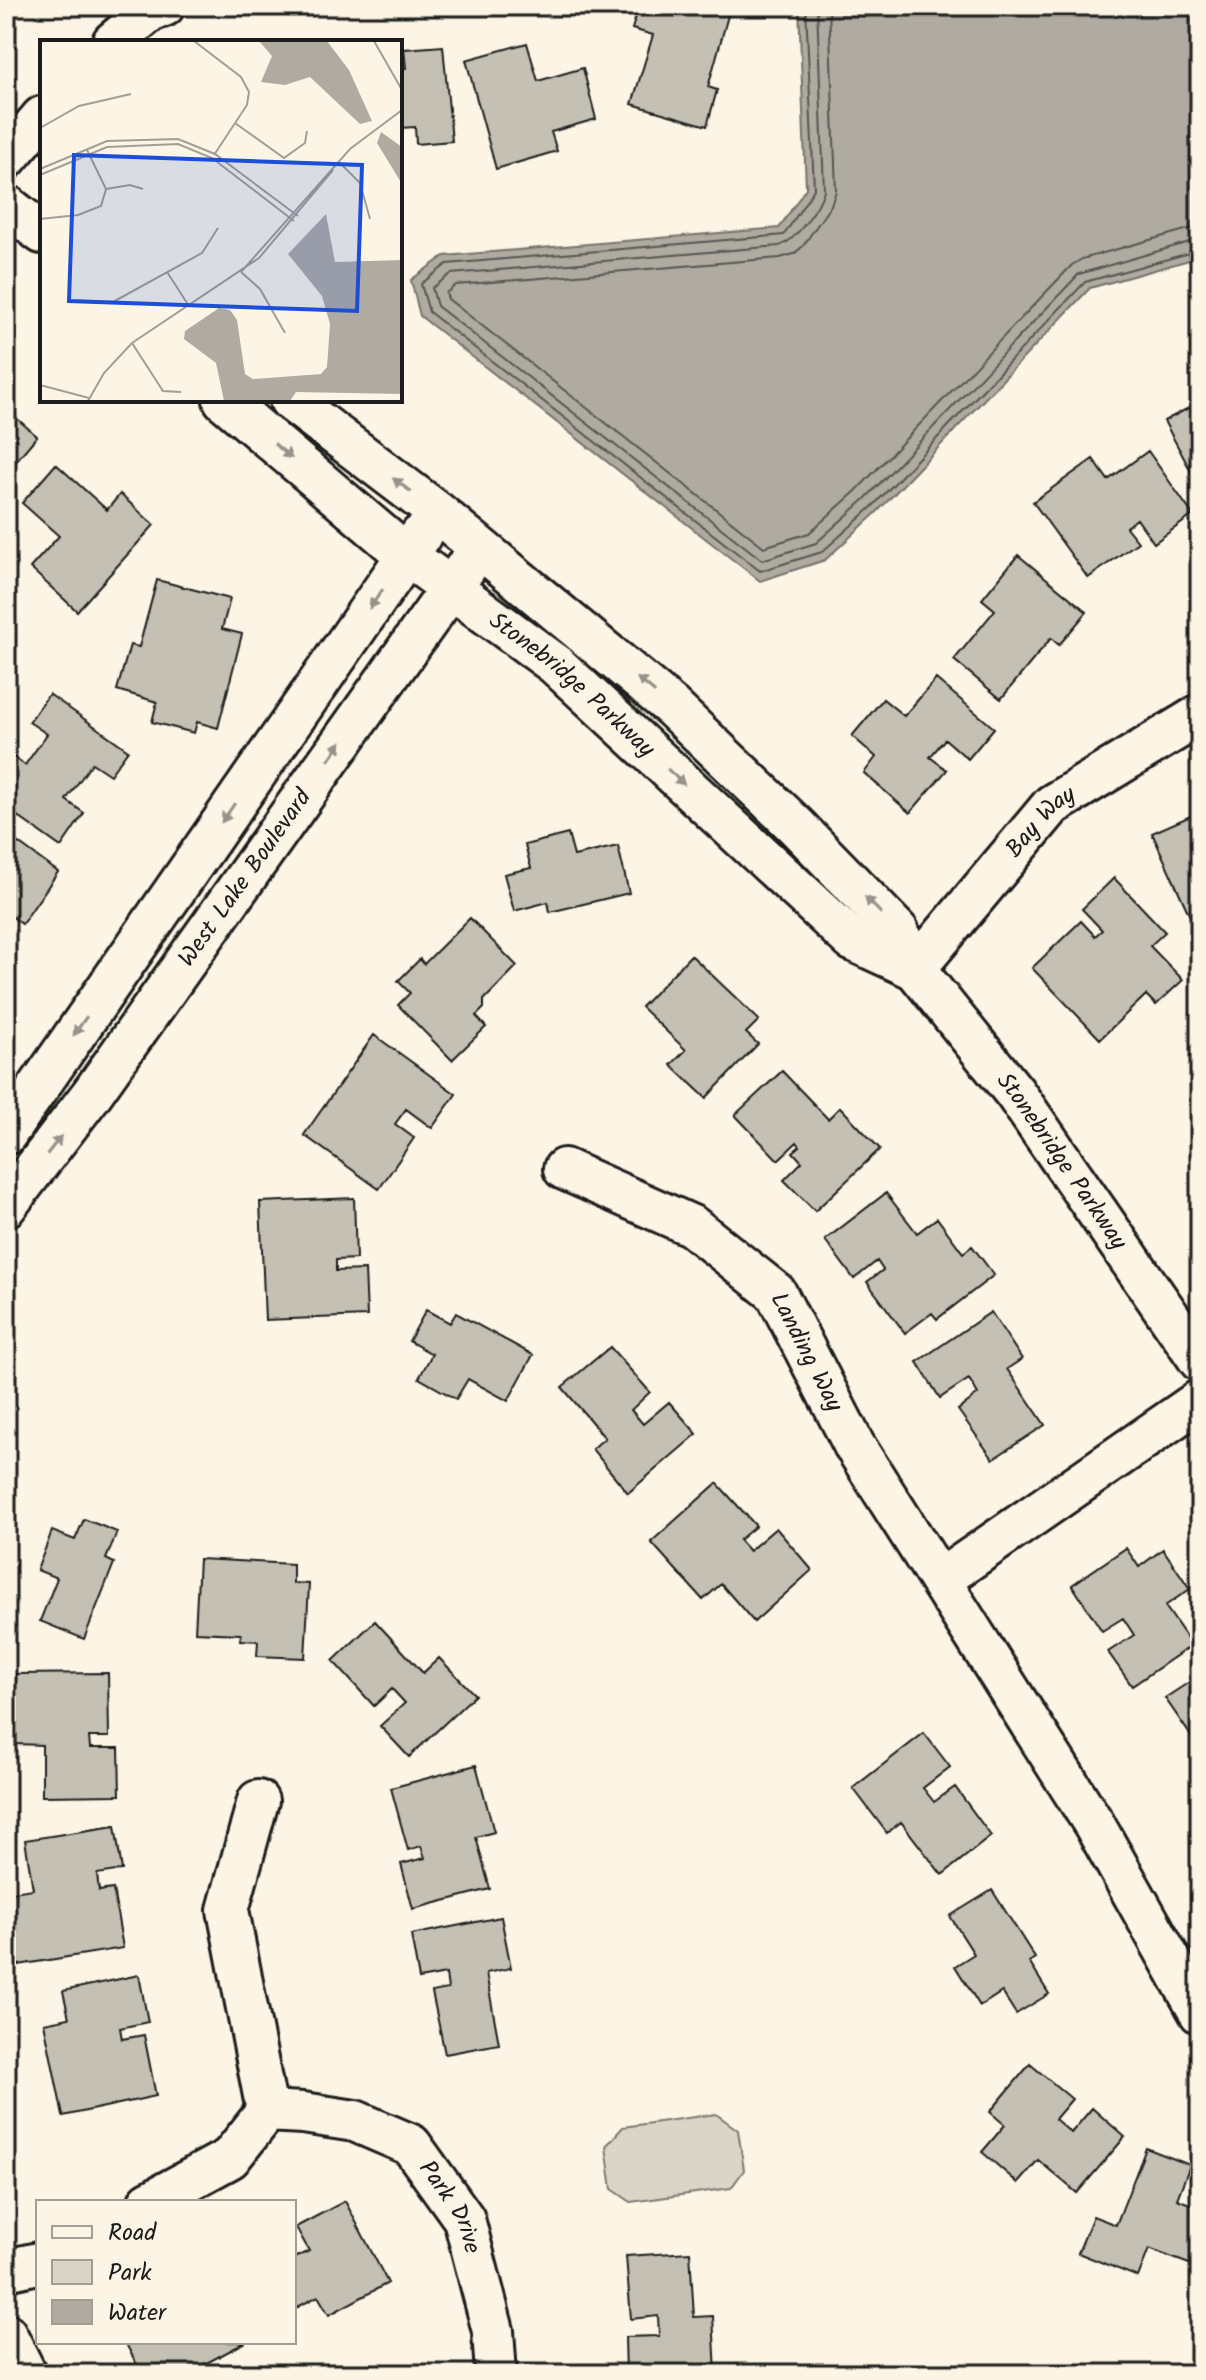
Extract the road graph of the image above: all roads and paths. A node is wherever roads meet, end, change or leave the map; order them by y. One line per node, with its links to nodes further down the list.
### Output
1 (164, 6): 2 (street)
2 (115, 40)
3 (40, 119): 4 (street)
4 (6, 159)
5 (6, 205): 6 (street)
6 (40, 231)
7 (226, 402): 11 (street, Stonebridge Parkway, one-way to 11)
8 (293, 402): 9 (street, Stonebridge Parkway, one-way to 8)
9 (437, 512): 10 (street, Stonebridge Parkway); 11 (street, West Lake Boulevard)
10 (480, 547): 12 (street, West Lake Boulevard); 14 (street, Stonebridge Parkway, one-way to 10)
11 (406, 555): 12 (street, Stonebridge Parkway); 15 (street, West Lake Boulevard, one-way to 15)
12 (451, 589): 14 (street, Stonebridge Parkway, one-way to 14); 17 (street, West Lake Boulevard, one-way to 12)
13 (1200, 715): 14 (street, Bay Way)
14 (915, 969): 18 (street, Stonebridge Parkway)
15 (6, 1134)
16 (564, 1169): 20 (street, Landing Way)
17 (6, 1206)
18 (1200, 1361)
19 (1200, 1400): 20 (street)
20 (940, 1580): 22 (street, Landing Way)
21 (258, 1801): 23 (street)
22 (1200, 2013)
23 (267, 2111): 24 (street); 29 (street, Park Drive)
24 (153, 2200)
25 (36, 2263): 26 (street)
26 (6, 2270)
27 (6, 2334): 28 (street)
28 (26, 2374)
29 (496, 2374)

